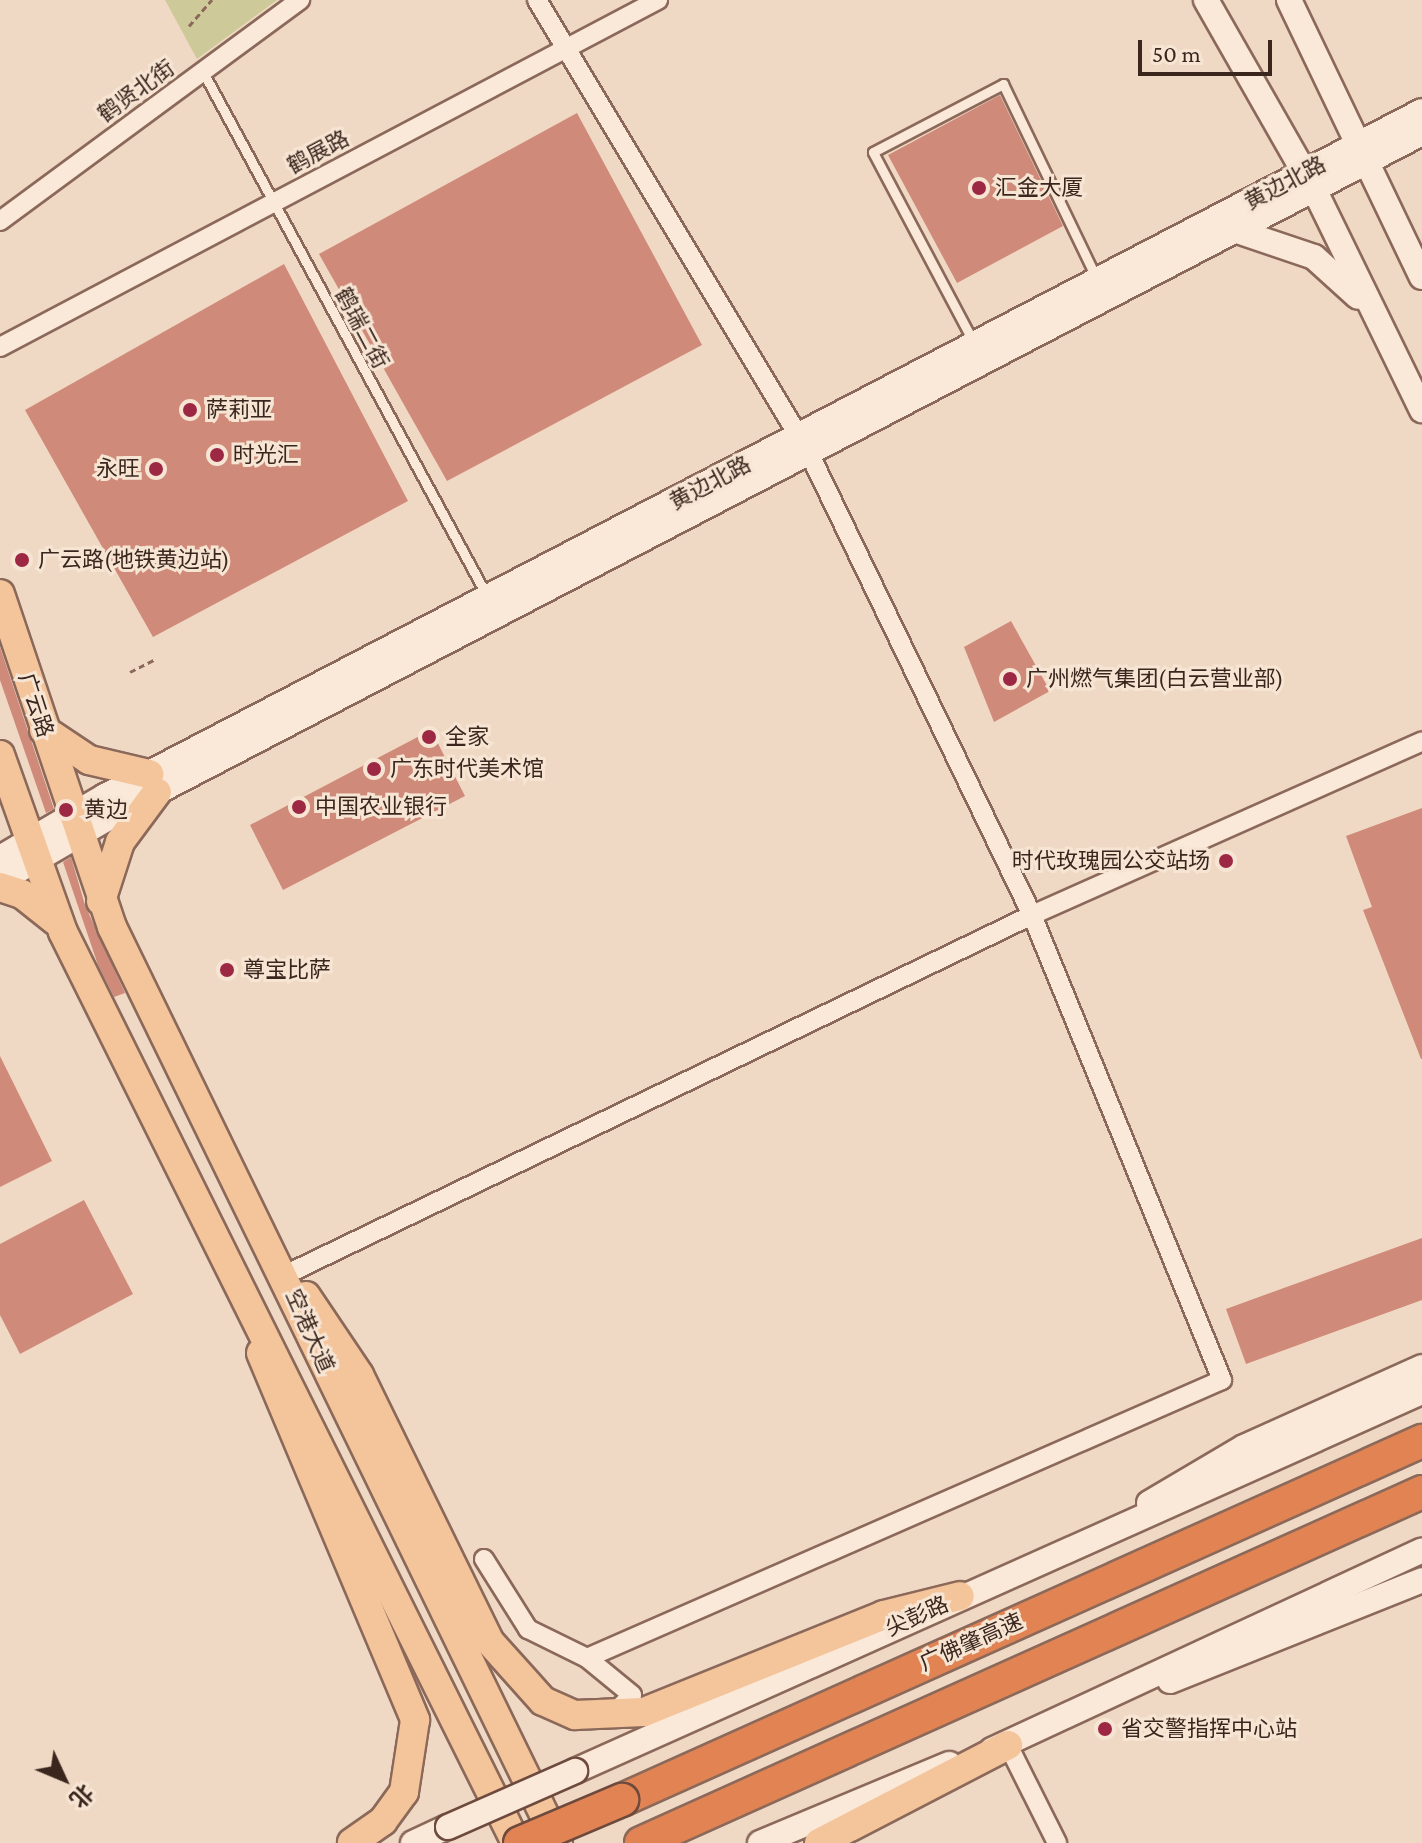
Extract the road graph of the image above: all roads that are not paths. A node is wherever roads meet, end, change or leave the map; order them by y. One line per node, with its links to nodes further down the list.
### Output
1 (300, 0): 7 (street, 鹤贤北街)
2 (537, 0): 6 (street)
3 (658, 0): 6 (street, 鹤展路)
4 (1206, 0): 11 (street)
5 (1289, 0): 10 (street)
6 (566, 48): 12 (street, 鹤展路); 22 (street)
7 (203, 72): 12 (lane, 鹤瑞二街); 13 (street, 鹤贤北街)
8 (1422, 111): 10 (street, 黄边北路)
9 (1422, 133): 10 (street, 黄边北路)
10 (1367, 151): 11 (street, 黄边北路); 15 (street)
11 (1311, 182): 14 (street, 黄边北路); 16 (street, 黄边北路); 17 (street)
12 (273, 202): 18 (street, 鹤展路); 25 (lane, 鹤瑞二街)
13 (0, 221)
14 (1237, 231): 16 (street, 黄边北路); 17 (street)
15 (1422, 277)
16 (1102, 290): 19 (street, 黄边北路); 19 (lane)
17 (1390, 337): 20 (street)
18 (0, 347)
19 (979, 354): 22 (street, 黄边北路)
20 (1416, 370): 21 (street)
21 (1422, 410)
22 (805, 445): 23 (street, 黄边北路); 37 (street)
23 (680, 511): 25 (street, 黄边北路); 30 (street, 黄边北路)
24 (0, 594): 26 (main road, 广云路)
25 (489, 600): 30 (street, 黄边北路)
26 (12, 670): 27 (main road, 广云路)
27 (44, 730): 30 (main road); 31 (main road, 广云路)
28 (1422, 741): 37 (street)
29 (2, 775): 32 (main road)
30 (153, 783): 31 (street, 黄边北路); 36 (main road)
31 (74, 826): 32 (street, 黄边北路); 36 (main road, 空港大道)
32 (31, 853): 33 (street, 黄边北路); 34 (street, 黄边北路); 38 (main road, 空港大道)
33 (0, 858)
34 (0, 881)
35 (0, 887): 38 (main road)
36 (101, 901): 39 (main road, 空港大道)
37 (1032, 915): 41 (street); 52 (street)
38 (60, 925): 40 (main road, 空港大道)
39 (152, 1001): 40 (main road); 41 (main road, 空港大道)
40 (109, 1017): 42 (main road, 空港大道)
41 (285, 1275): 54 (main road); 60 (main road, 空港大道)
42 (247, 1294): 57 (main road); 59 (main road, 空港大道)
43 (1422, 1367): 47 (street)
44 (1422, 1392): 47 (street, 尖彭路)
45 (1422, 1441): 59 (highway, 广佛肇高速, bridge)
46 (1422, 1492): 56 (highway)
47 (1108, 1533): 51 (street, 尖彭路)
48 (1422, 1550): 53 (street)
49 (484, 1559): 52 (street)
50 (1422, 1580): 53 (street)
51 (960, 1596): 54 (main road); 58 (street, 尖彭路, bridge)
52 (587, 1658): 54 (street)
53 (1122, 1694): 55 (street)
54 (608, 1718)
55 (1008, 1745): 61 (street); 62 (main road); 63 (street)
56 (642, 1842)
57 (352, 1843)
58 (413, 1843)
59 (518, 1843)
60 (558, 1843)
61 (760, 1843)
62 (819, 1843)
63 (1057, 1843)

